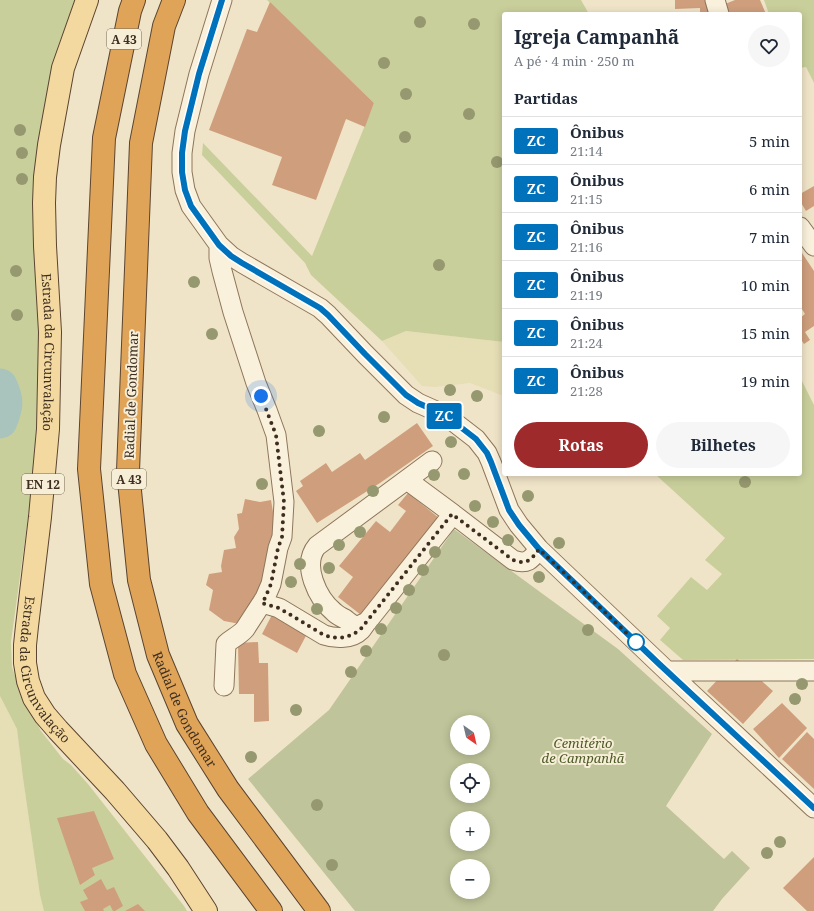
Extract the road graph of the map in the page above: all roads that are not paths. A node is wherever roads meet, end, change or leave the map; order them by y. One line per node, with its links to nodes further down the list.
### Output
1 (87, 0): 20 (main road, Estrada da Circunvalação / EN 12)
2 (134, 0): 21 (highway, A 43)
3 (174, 0): 22 (highway, Radial de Gondomar / A 43)
4 (222, 0): 8 (street)
5 (715, 0): 6 (street)
6 (718, 12)
7 (802, 230): 9 (street)
8 (219, 245): 13 (street); 14 (street)
9 (814, 246)
10 (432, 461): 11 (street)
11 (407, 480): 12 (street); 15 (street)
12 (452, 514): 13 (street); 15 (street)
13 (539, 549): 16 (street)
14 (262, 603): 15 (street); 18 (street)
15 (367, 622)
16 (667, 671): 17 (street); 19 (street)
17 (814, 671)
18 (224, 686)
19 (814, 808)
20 (206, 911)
21 (271, 911)
22 (319, 911)

